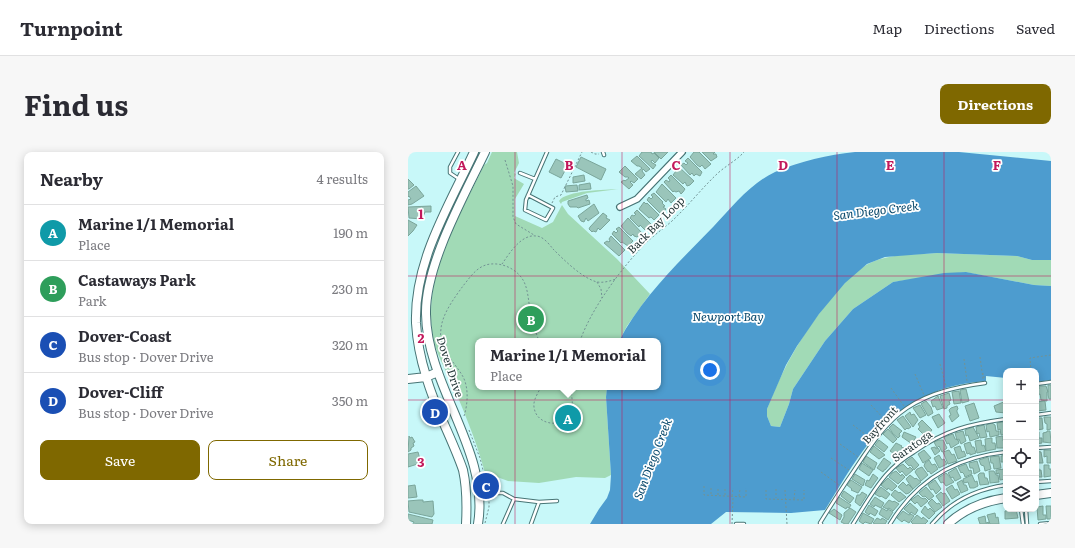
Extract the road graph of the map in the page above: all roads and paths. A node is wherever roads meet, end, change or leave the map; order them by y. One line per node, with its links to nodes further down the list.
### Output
1 (458, 152): 13 (lane)
2 (474, 152): 13 (street, Dover Drive)
3 (485, 152): 30 (street, Dover Drive)
4 (547, 152): 12 (lane)
5 (582, 152): 15 (path)
6 (591, 152): 9 (path)
7 (682, 152): 16 (street)
8 (744, 152): 19 (path, Back Bay Loop)
9 (604, 153)
10 (505, 160): 17 (path)
11 (520, 173): 12 (lane)
12 (535, 179): 14 (lane)
13 (461, 180): 33 (street, Dover Drive)
14 (528, 195): 15 (lane); 15 (lane)
15 (550, 206)
16 (620, 207)
17 (534, 235): 18 (path); 20 (path)
18 (502, 264): 22 (path); 29 (path)
19 (616, 279): 20 (path); 21 (path, Back Bay Loop)
20 (597, 282): 21 (path)
21 (602, 299): 23 (path, Back Bay Loop)
22 (538, 338)
23 (582, 338)
24 (1051, 355): 28 (path)
25 (980, 357): 32 (path)
26 (964, 359): 37 (path)
27 (940, 364): 41 (path)
28 (1031, 368)
29 (458, 370): 34 (path); 51 (path)
30 (438, 372): 33 (street); 51 (street, Dover Drive)
31 (915, 374): 45 (path)
32 (982, 374): 36 (path); 39 (path)
33 (426, 377): 35 (street); 97 (street, Dover Drive)
34 (451, 377)
35 (408, 380)
36 (983, 380)
37 (972, 381)
38 (1051, 382): 40 (lane)
39 (985, 383): 105 (lane, Bayfront)
40 (1039, 384)
41 (946, 386)
42 (891, 388): 47 (path)
43 (540, 390): 44 (path)
44 (571, 390)
45 (920, 398)
46 (871, 405): 53 (path)
47 (904, 407)
48 (1051, 413): 49 (lane)
49 (1039, 415)
50 (1003, 419): 106 (lane, Saratoga)
51 (458, 422): 79 (street, Dover Drive)
52 (853, 425): 54 (path)
53 (883, 425)
54 (871, 438)
55 (840, 444): 60 (path)
56 (1051, 447): 57 (lane)
57 (1039, 448)
58 (1003, 453): 107 (lane)
59 (831, 458): 61 (path)
60 (856, 460)
61 (849, 471)
62 (821, 472): 73 (path)
63 (1051, 481): 64 (lane)
64 (1039, 482)
65 (1003, 485): 108 (lane)
66 (704, 486): 81 (path)
67 (711, 486): 81 (path)
68 (718, 487): 82 (path)
69 (725, 488): 84 (path)
70 (733, 488): 85 (path)
71 (740, 488): 86 (path)
72 (746, 488): 86 (path)
73 (837, 489)
74 (766, 490): 88 (path)
75 (776, 490): 88 (path)
76 (785, 490): 89 (path)
77 (795, 490): 91 (path)
78 (804, 490): 91 (path)
79 (479, 493): 87 (lane); 98 (street, Dover Drive)
80 (1051, 493): 83 (street)
81 (711, 495): 82 (path)
82 (718, 495): 84 (path)
83 (1039, 495)
84 (725, 496): 85 (path)
85 (733, 496): 86 (path); 101 (path)
86 (739, 497)
87 (514, 499): 93 (lane); 99 (lane)
88 (776, 499): 89 (path)
89 (785, 499): 91 (path); 104 (path)
90 (1003, 499): 109 (street)
91 (794, 500)
92 (557, 501): 93 (lane)
93 (539, 502): 100 (lane)
94 (1021, 512): 110 (lane)
95 (1026, 512): 111 (lane)
96 (1051, 523): 112 (lane)
97 (466, 524)
98 (478, 524)
99 (504, 524)
100 (531, 524)
101 (732, 524)
102 (736, 524): 103 (lane)
103 (744, 524)
104 (788, 524)
105 (820, 524)
106 (853, 524)
107 (890, 524)
108 (932, 524)
109 (948, 524)
110 (1023, 524)
111 (1027, 524)
112 (1040, 524)

